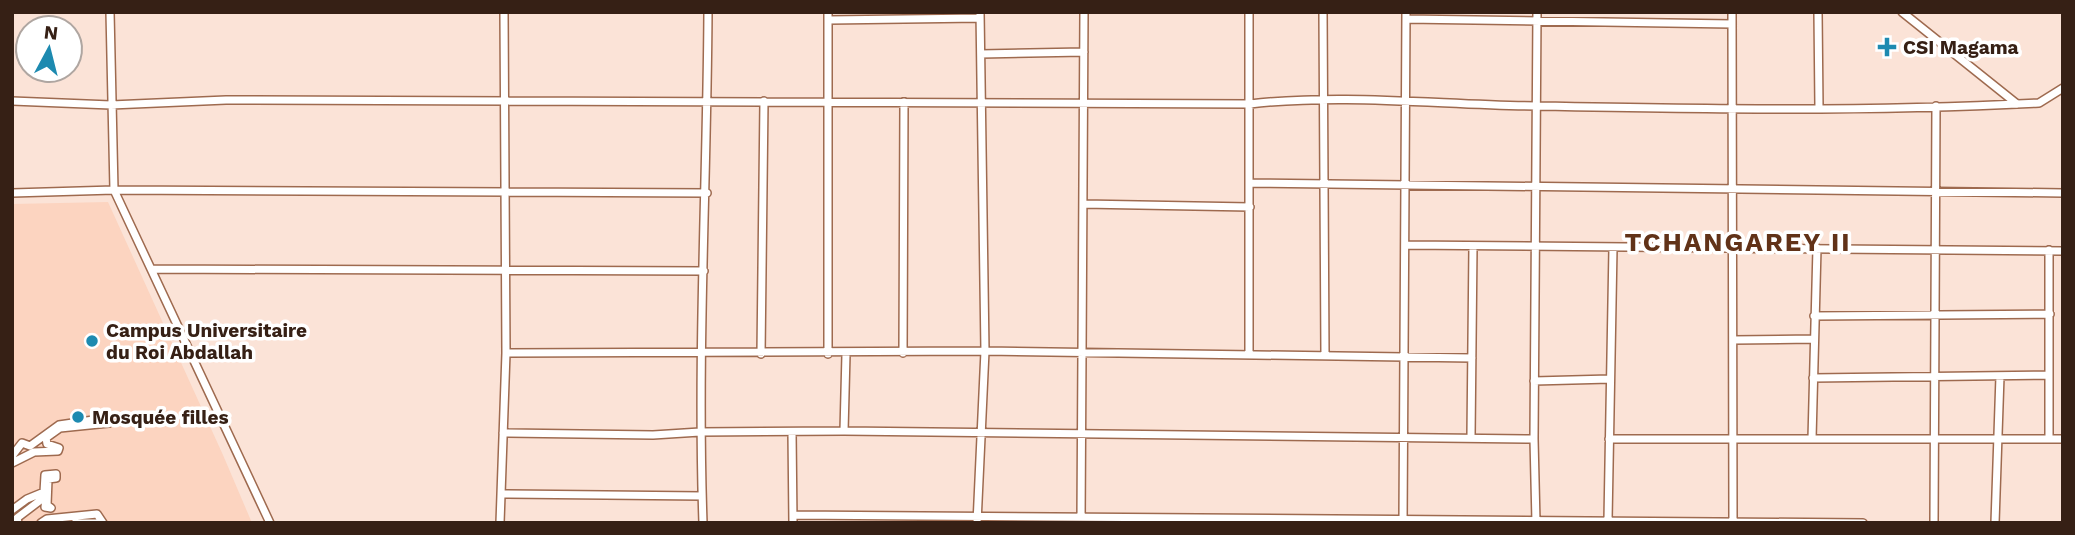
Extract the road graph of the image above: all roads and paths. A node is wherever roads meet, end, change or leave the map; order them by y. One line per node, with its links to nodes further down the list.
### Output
1 (110, 12): 27 (street)
2 (504, 12): 25 (street)
3 (708, 12): 19 (street)
4 (1084, 12): 15 (street)
5 (1250, 12): 29 (street)
6 (1322, 12): 18 (street)
7 (1732, 12): 14 (street)
8 (1818, 12): 34 (street)
9 (1902, 12): 30 (street)
10 (980, 15): 11 (street); 16 (street)
11 (829, 16): 22 (street)
12 (1406, 16): 13 (street); 26 (street)
13 (1537, 16): 14 (street); 31 (street)
14 (1732, 24): 33 (street)
15 (1084, 52): 16 (street); 28 (street)
16 (981, 54): 24 (street)
17 (2063, 88): 30 (street)
18 (1323, 99): 26 (street); 29 (street); 36 (street)
19 (708, 100): 21 (street); 25 (street); 44 (street)
20 (12, 101): 27 (street)
21 (764, 101): 22 (street); 69 (street)
22 (829, 101): 23 (street); 70 (street)
23 (904, 102): 24 (street); 67 (street)
24 (982, 102): 28 (street); 65 (street)
25 (506, 103): 27 (street); 41 (street)
26 (1406, 103): 31 (street); 37 (street)
27 (111, 104): 40 (street)
28 (1083, 104): 29 (street); 46 (street)
29 (1250, 104): 35 (street)
30 (2017, 104): 32 (street)
31 (1536, 106): 33 (street); 38 (street)
32 (1937, 106): 34 (street); 42 (street)
33 (1733, 108): 34 (street); 39 (street)
34 (1819, 108)
35 (1250, 183): 36 (street); 47 (street)
36 (1324, 184): 37 (street); 74 (street)
37 (1405, 186): 38 (street); 48 (street)
38 (1536, 187): 39 (street); 50 (street)
39 (1733, 189): 42 (street); 51 (street)
40 (114, 190): 41 (street); 43 (street); 57 (street)
41 (506, 192): 44 (street); 58 (street)
42 (1936, 192): 45 (street); 54 (street)
43 (12, 193)
44 (707, 193): 59 (street)
45 (2063, 193)
46 (1083, 204): 47 (street); 66 (street)
47 (1250, 207): 73 (street)
48 (1405, 245): 49 (street); 75 (street)
49 (1473, 246): 50 (street); 76 (street)
50 (1536, 247): 52 (street); 82 (street)
51 (1733, 247): 52 (street); 53 (street); 64 (street)
52 (1613, 248): 80 (street)
53 (1817, 248): 54 (street); 62 (street)
54 (1936, 248): 55 (street); 61 (street)
55 (2049, 250): 56 (street); 60 (street)
56 (2063, 251)
57 (152, 269): 58 (street); 116 (street)
58 (506, 271): 59 (street); 68 (street)
59 (704, 271): 72 (street)
60 (2050, 314): 61 (street); 77 (street)
61 (1935, 315): 62 (street); 78 (street)
62 (1814, 316): 63 (street)
63 (1814, 339): 64 (street); 81 (street)
64 (1733, 340): 94 (street)
65 (985, 351): 66 (street); 67 (street); 86 (street)
66 (1082, 352): 73 (street); 88 (street)
67 (903, 353): 71 (street)
68 (506, 354): 72 (street); 87 (street)
69 (761, 354): 70 (street); 72 (street)
70 (828, 354): 71 (street)
71 (846, 354): 83 (street)
72 (700, 355): 84 (street)
73 (1249, 355): 74 (street)
74 (1325, 356): 75 (street)
75 (1404, 356): 76 (street); 89 (street)
76 (1472, 358): 90 (street)
77 (2048, 375): 79 (street); 97 (street)
78 (1935, 376): 79 (street); 81 (street); 96 (street)
79 (2000, 376): 91 (street)
80 (1610, 379): 82 (street); 93 (street)
81 (1813, 379): 95 (street)
82 (1534, 381): 92 (street)
83 (844, 431): 85 (street); 86 (street)
84 (700, 432): 85 (street); 87 (street); 102 (street)
85 (792, 432): 104 (street)
86 (981, 432): 88 (street); 105 (street)
87 (503, 433): 101 (street)
88 (1081, 435): 89 (street); 106 (street)
89 (1404, 436): 90 (street); 108 (street)
90 (1471, 437): 92 (street)
91 (1997, 438): 96 (street); 97 (street); 121 (street)
92 (1534, 439): 109 (street)
93 (1609, 439): 94 (street); 107 (street)
94 (1733, 439): 95 (street); 110 (street)
95 (1812, 439): 96 (street)
96 (1934, 439): 120 (street)
97 (2049, 439): 98 (street)
98 (2063, 439)
99 (12, 456): 100 (street)
100 (12, 463)
101 (501, 494): 102 (street); 117 (street)
102 (702, 496): 118 (street)
103 (12, 510): 111 (street)
104 (793, 519): 105 (street)
105 (977, 519): 106 (street)
106 (1081, 520): 108 (street)
107 (1608, 520): 109 (street); 110 (street)
108 (1403, 521): 109 (street)
109 (1536, 521)
110 (1733, 522): 119 (street)
111 (18, 523)
112 (41, 523): 115 (street)
113 (75, 523): 114 (street)
114 (98, 523)
115 (103, 523)
116 (270, 523)
117 (500, 523)
118 (703, 523)
119 (1863, 523)
120 (1934, 523)
121 (1995, 523)

